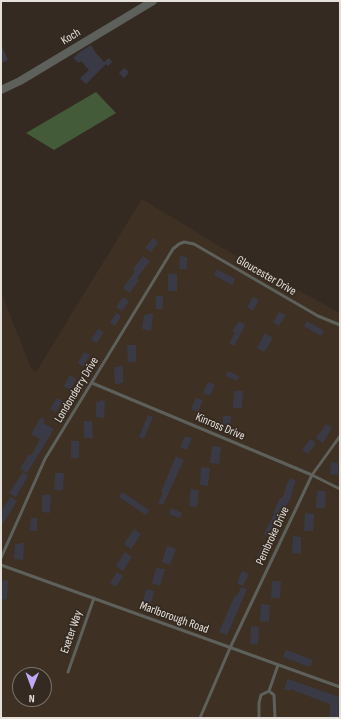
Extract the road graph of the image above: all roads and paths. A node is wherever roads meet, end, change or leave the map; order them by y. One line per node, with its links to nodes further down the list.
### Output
1 (153, 1): 2 (street, Koch)
2 (1, 90)
3 (184, 242): 4 (lane, Gloucester Drive); 5 (lane, Londonderry Drive)
4 (340, 325)
5 (92, 383): 7 (lane, Kinross Drive); 9 (lane, Londonderry Drive)
6 (340, 436): 7 (lane, Pembroke Drive)
7 (312, 475): 8 (lane, Kinross Drive); 12 (lane, Pembroke Drive)
8 (340, 489)
9 (1, 558)
10 (1, 565): 11 (lane, Marlborough Road)
11 (94, 598): 12 (lane, Marlborough Road); 14 (lane, Exeter Way)
12 (230, 648): 13 (lane, Marlborough Road); 17 (lane, Pembroke Drive)
13 (278, 665): 15 (lane, Marlborough Road); 16 (lane)
14 (68, 672)
15 (340, 687)
16 (269, 691): 18 (lane); 19 (lane)
17 (200, 718)
18 (259, 718)
19 (275, 718)

